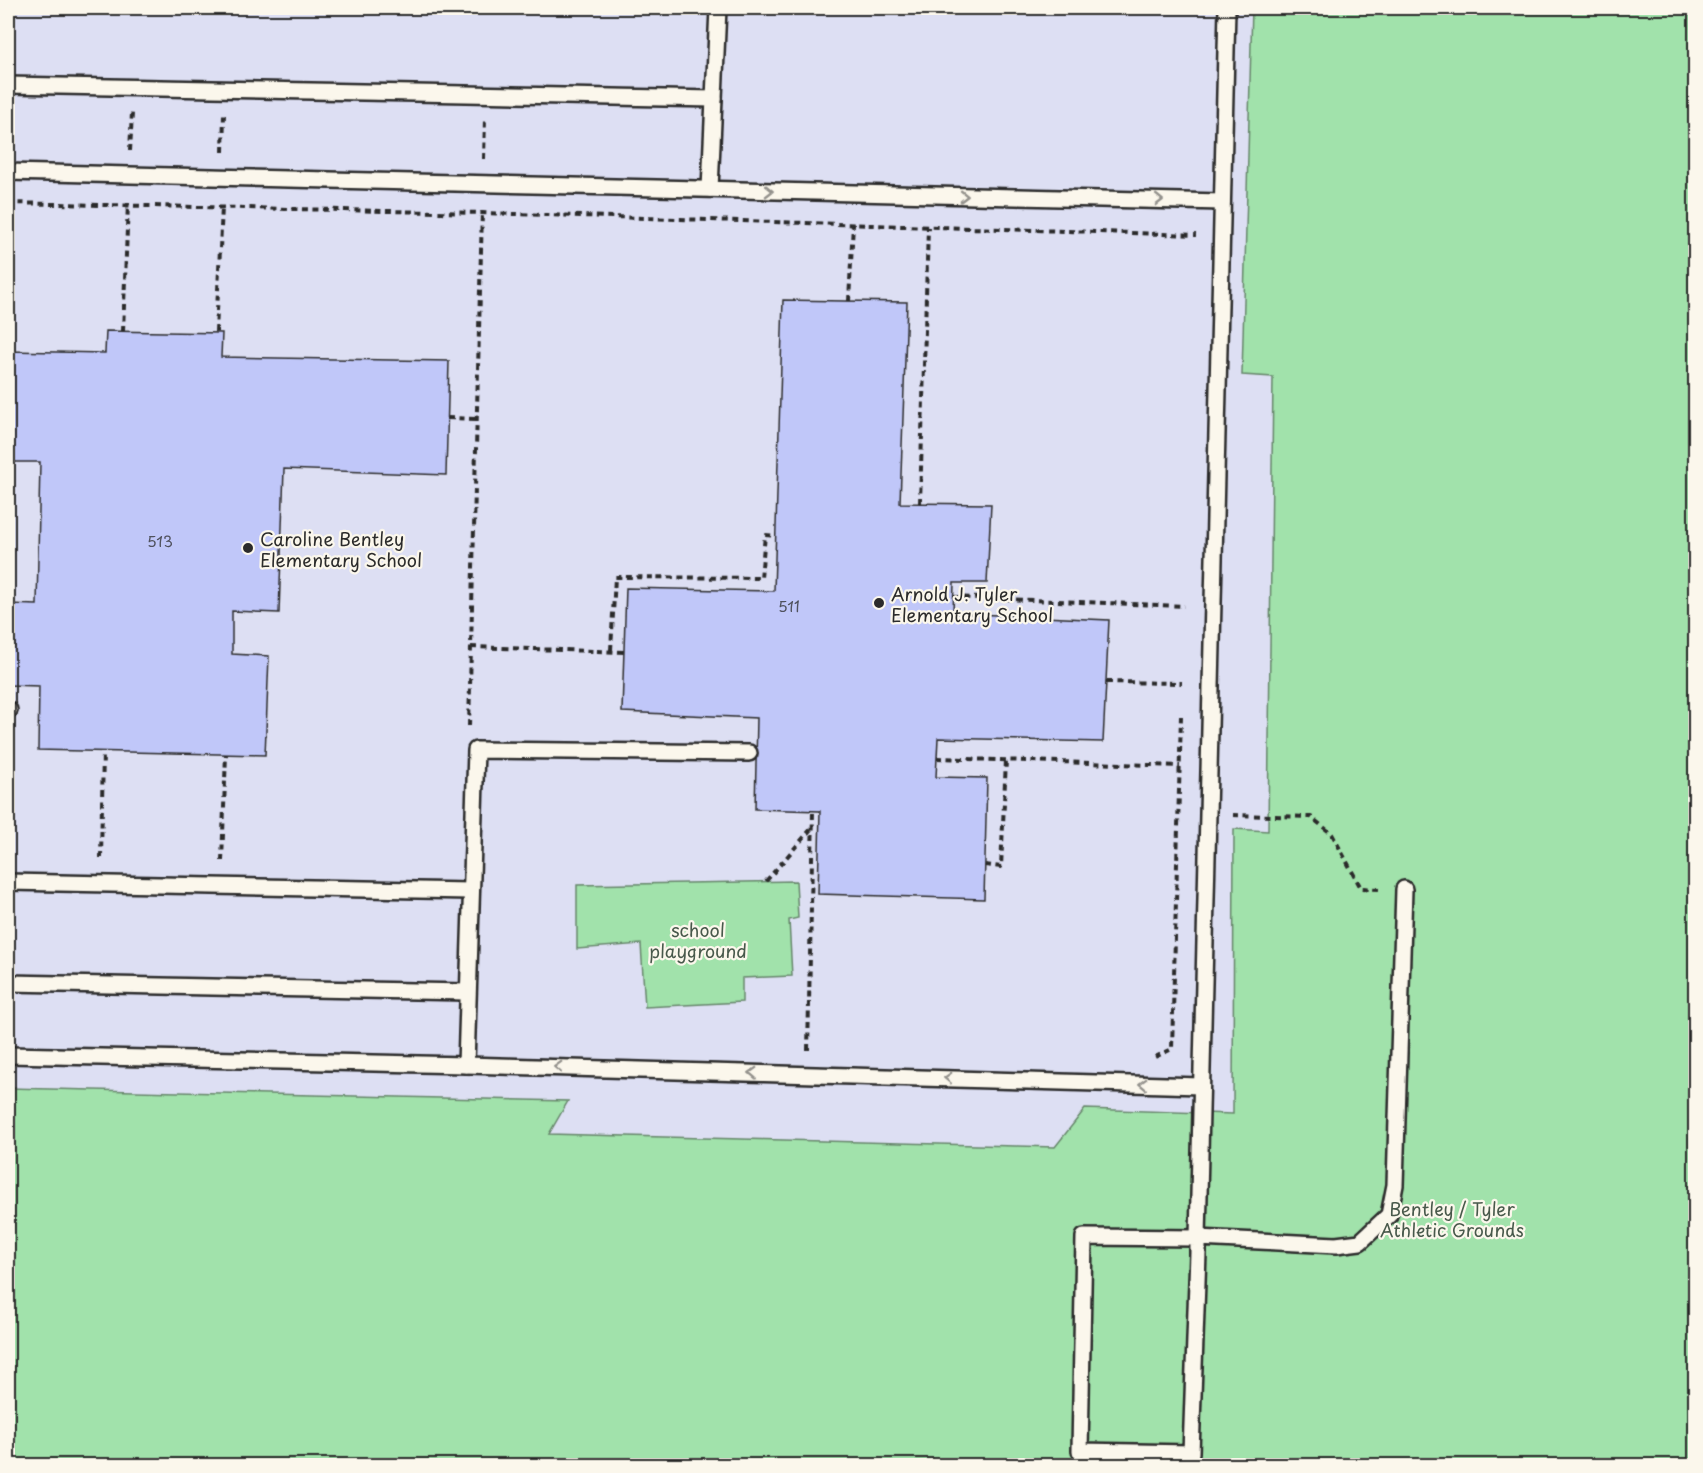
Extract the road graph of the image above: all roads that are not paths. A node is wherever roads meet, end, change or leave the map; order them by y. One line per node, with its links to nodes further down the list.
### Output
1 (718, 8): 4 (lane)
2 (1227, 8): 7 (lane)
3 (8, 85): 4 (lane)
4 (714, 99): 6 (lane)
5 (8, 172): 6 (lane)
6 (710, 189): 7 (lane, one-way to 7)
7 (1222, 202): 16 (lane)
8 (749, 753): 11 (lane)
9 (8, 882): 11 (lane)
10 (1404, 890): 17 (lane)
11 (470, 891): 13 (lane)
12 (8, 983): 13 (lane)
13 (467, 992): 15 (lane)
14 (8, 1055): 15 (lane)
15 (466, 1065): 16 (lane, one-way to 15)
16 (1202, 1086): 17 (lane)
17 (1198, 1238): 17 (lane)

